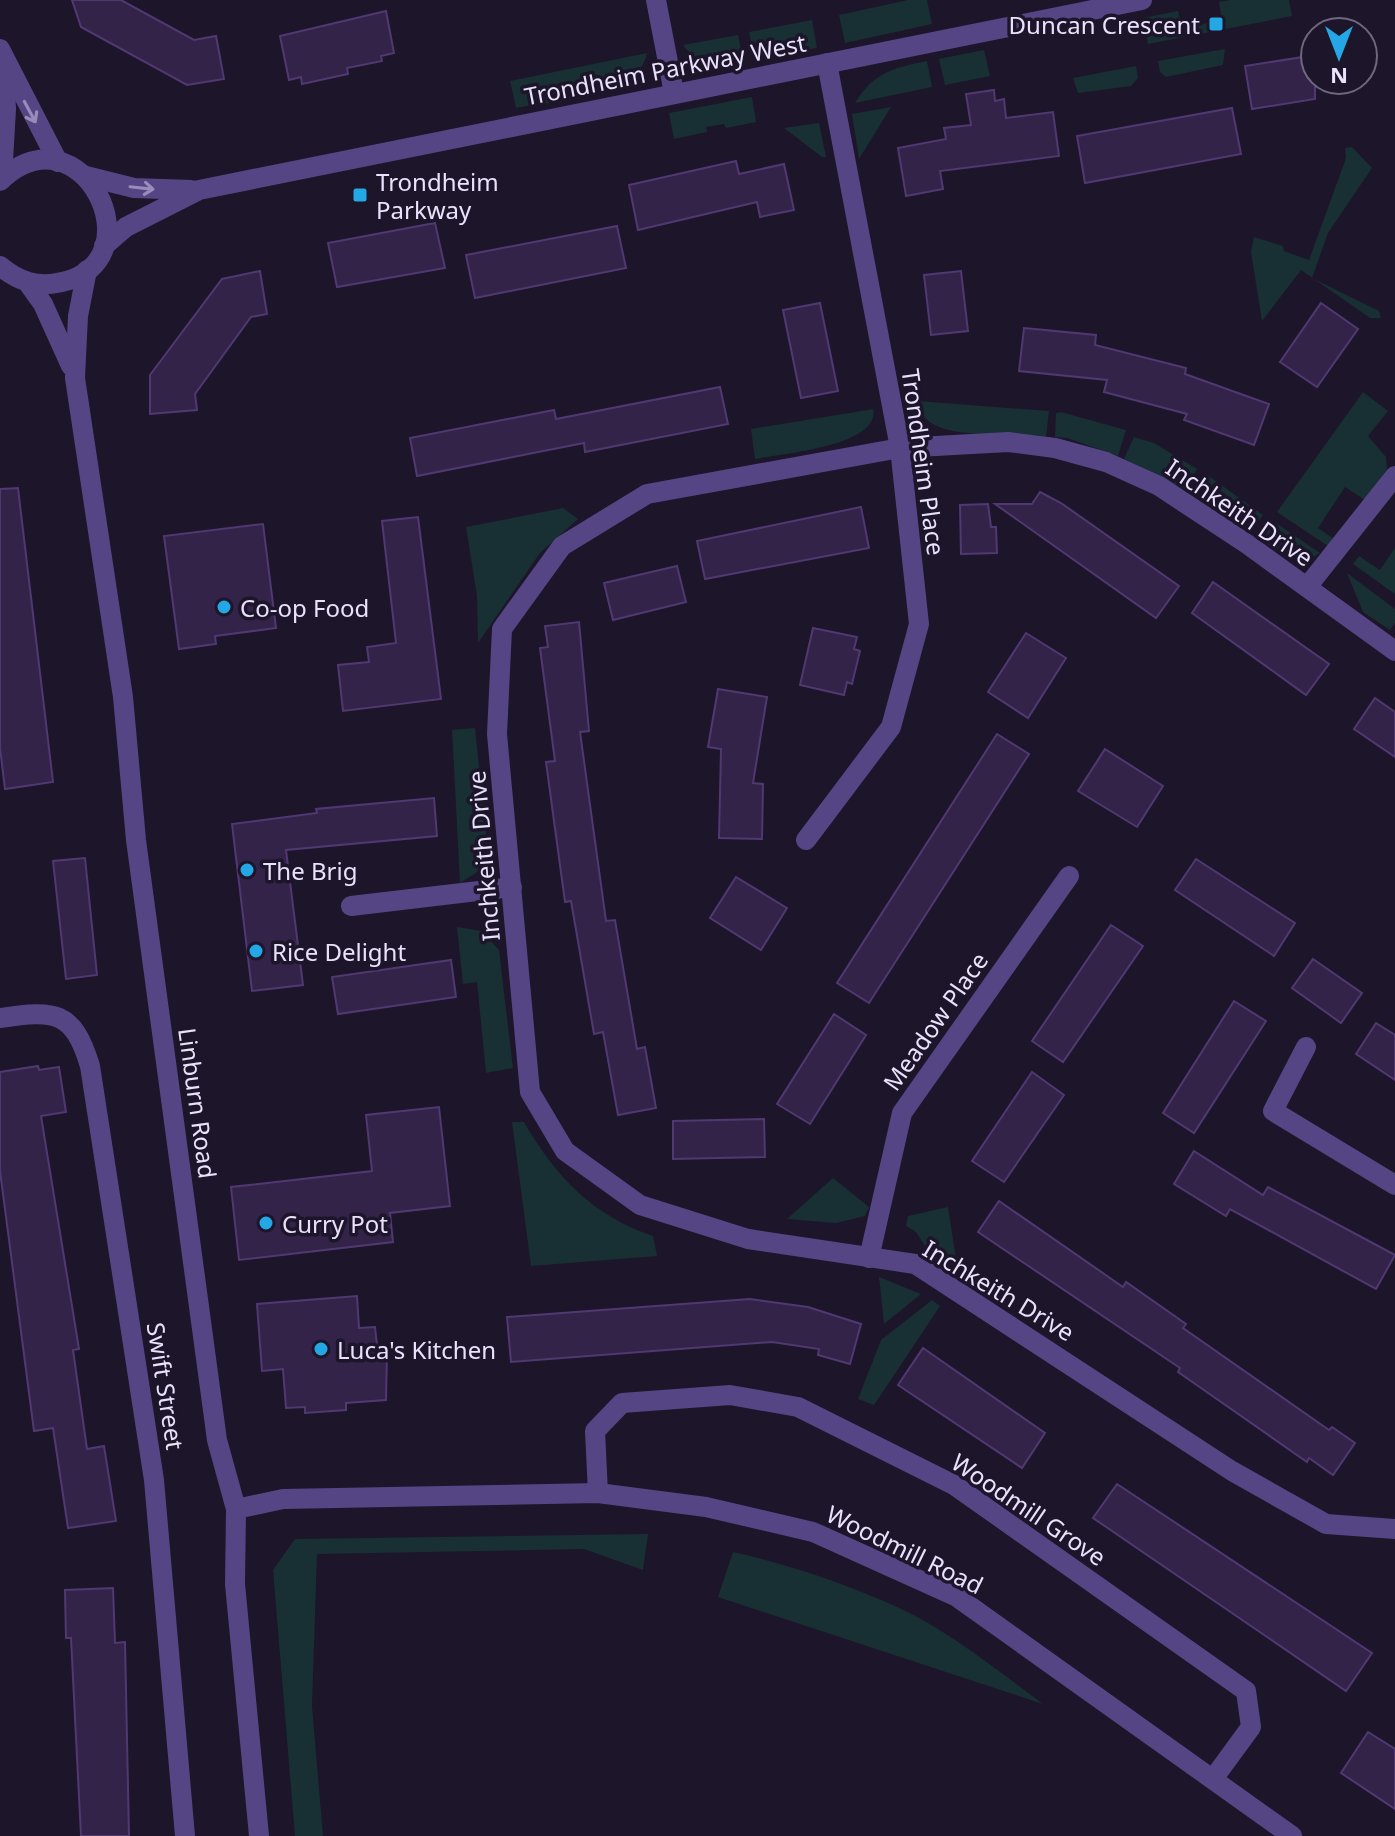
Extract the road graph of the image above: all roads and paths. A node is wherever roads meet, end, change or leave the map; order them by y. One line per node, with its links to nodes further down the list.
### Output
1 (656, 0): 5 (street)
2 (1142, 0): 4 (street, Trondheim Parkway West)
3 (2, 55): 6 (street, one-way to 6); 8 (street)
4 (827, 63): 5 (street, Trondheim Parkway West); 15 (street, Trondheim Place)
5 (674, 93): 9 (street, Trondheim Parkway West)
6 (58, 162): 7 (street); 8 (street)
7 (86, 176): 9 (street, Trondheim Parkway West, one-way to 9); 10 (street)
8 (1, 180)
9 (199, 190): 10 (street, Trondheim Parkway West)
10 (104, 246): 12 (street, Linburn Road)
11 (0, 267): 13 (street, Linburn Road)
12 (87, 270): 13 (street); 14 (street, Linburn Road)
13 (28, 283): 14 (street, Linburn Road)
14 (75, 378): 28 (street, Linburn Road)
15 (900, 448): 17 (street, Inchkeith Drive); 19 (street, Trondheim Place); 21 (street, Inchkeith Drive)
16 (1395, 476): 17 (street)
17 (1307, 587): 18 (street, Inchkeith Drive)
18 (1395, 651)
19 (806, 840)
20 (1069, 876): 26 (street, Meadow Place)
21 (512, 887): 22 (street); 26 (street, Inchkeith Drive)
22 (351, 906)
23 (0, 1018): 31 (street, Swift Street)
24 (1306, 1047): 25 (street)
25 (1395, 1185)
26 (869, 1258): 29 (street, Inchkeith Drive)
27 (598, 1493): 28 (street, Woodmill Road); 30 (street, Woodmill Road); 30 (street, Woodmill Grove)
28 (236, 1509): 32 (street, Linburn Road)
29 (1395, 1529)
30 (1213, 1779): 33 (street, Woodmill Road)
31 (185, 1836)
32 (259, 1836)
33 (1292, 1836)

